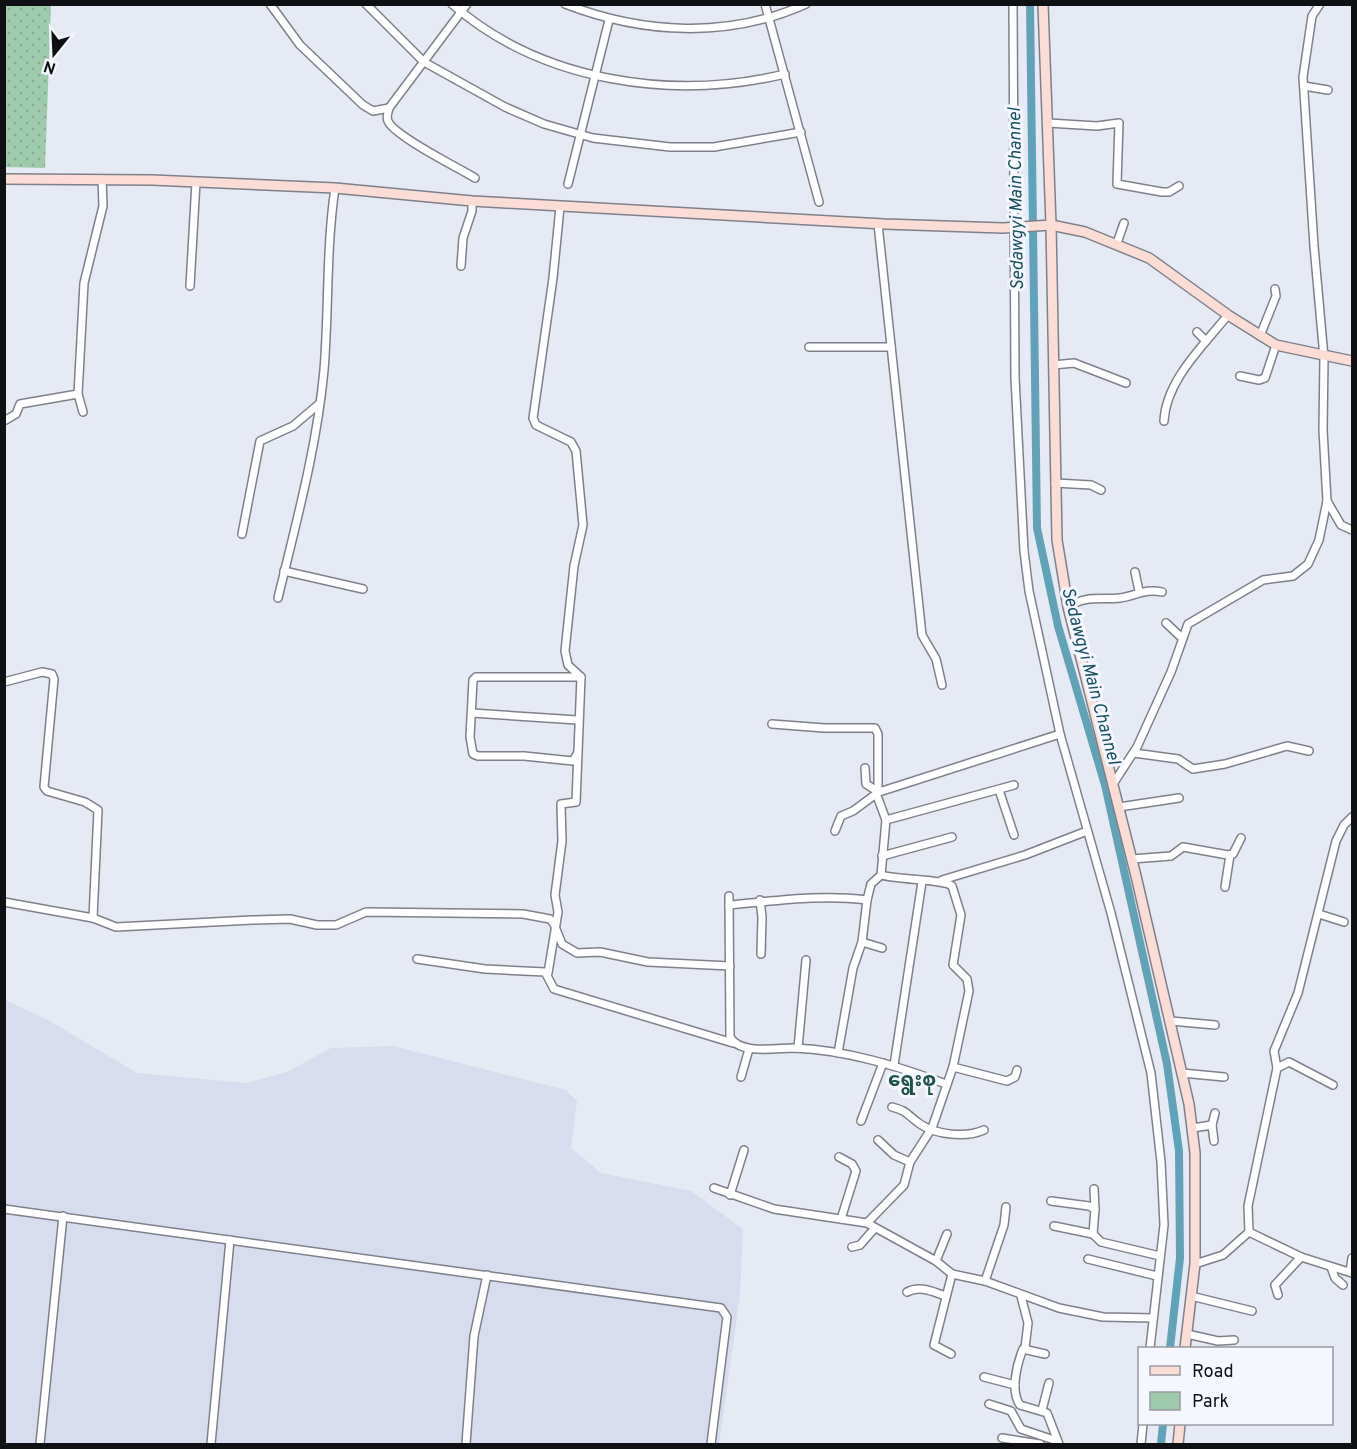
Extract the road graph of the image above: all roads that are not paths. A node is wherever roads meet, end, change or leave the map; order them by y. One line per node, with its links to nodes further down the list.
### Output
1 (270, 4): 18 (street)
2 (366, 4): 14 (street)
3 (452, 4): 11 (street)
4 (467, 4): 11 (street)
5 (565, 4): 13 (street)
6 (765, 4): 12 (street)
7 (806, 4): 12 (street)
8 (1013, 4): 34 (street)
9 (1043, 4): 19 (street)
10 (1320, 4): 16 (street)
11 (461, 12): 14 (street); 15 (street)
12 (768, 17): 13 (street); 15 (street)
13 (609, 21): 25 (street)
14 (424, 62): 18 (street); 20 (street)
15 (785, 74): 20 (street)
16 (1304, 86): 17 (street); 46 (street)
17 (1328, 90)
18 (389, 108): 21 (street)
19 (1048, 123): 26 (street); 33 (street)
20 (801, 132): 29 (street)
21 (475, 178)
22 (4, 179): 23 (street)
23 (102, 179): 24 (street); 51 (street)
24 (196, 182): 27 (street); 37 (street)
25 (568, 184)
26 (1179, 186)
27 (335, 188): 28 (street); 52 (street)
28 (472, 201): 30 (street); 36 (street)
29 (819, 202)
30 (560, 207): 32 (street); 70 (street)
31 (1124, 223): 35 (street)
32 (878, 224): 34 (street); 45 (street)
33 (1051, 225): 34 (street); 35 (street); 48 (street)
34 (1017, 227): 76 (street)
35 (1117, 243): 39 (street)
36 (462, 266)
37 (190, 286)
38 (1275, 290): 41 (street)
39 (1228, 315): 41 (street); 42 (street)
40 (1197, 332): 42 (street)
41 (1260, 336): 43 (street)
42 (1206, 341): 55 (street)
43 (1276, 345): 46 (street); 49 (street)
44 (809, 347): 45 (street)
45 (891, 347): 72 (street)
46 (1324, 357): 47 (street); 58 (street)
47 (1353, 361)
48 (1053, 365): 50 (street); 56 (street)
49 (1240, 376)
50 (1126, 383)
51 (78, 394): 53 (street); 54 (street)
52 (319, 404): 60 (street); 61 (street)
53 (83, 412)
54 (4, 421)
55 (1164, 421)
56 (1055, 483): 57 (street); 67 (street)
57 (1101, 490)
58 (1328, 501): 59 (street); 69 (street)
59 (1353, 530)
60 (242, 534)
61 (284, 571): 63 (street); 66 (street)
62 (1135, 572): 64 (street)
63 (363, 589)
64 (1139, 591): 65 (street); 67 (street)
65 (1162, 592)
66 (278, 598)
67 (1068, 607): 81 (street)
68 (1166, 623): 69 (street)
69 (1182, 638): 78 (street)
70 (581, 677): 73 (street); 74 (street)
71 (4, 682): 107 (street)
72 (942, 685)
73 (472, 713): 74 (street); 79 (street)
74 (577, 720): 79 (street)
75 (772, 724): 84 (street)
76 (1060, 734): 84 (street); 90 (street)
77 (1309, 751): 78 (street)
78 (1134, 753): 81 (street)
79 (577, 754): 109 (street)
80 (865, 768): 84 (street)
81 (1113, 784): 86 (street)
82 (1014, 785): 83 (street)
83 (999, 790): 88 (street); 91 (street)
84 (877, 792): 88 (street); 89 (street)
85 (1179, 798): 86 (street)
86 (1119, 807): 96 (street)
87 (1353, 817): 106 (street)
88 (886, 820): 95 (street)
89 (835, 831)
90 (1087, 831): 98 (street); 162 (street)
91 (1014, 835)
92 (952, 837): 95 (street)
93 (1241, 838): 94 (street)
94 (1230, 855): 96 (street); 100 (street)
95 (882, 856): 97 (street)
96 (1131, 859): 117 (street)
97 (881, 875): 99 (street); 103 (street)
98 (937, 881): 99 (street); 125 (street)
99 (922, 882): 124 (street)
100 (1225, 887)
101 (729, 896): 105 (street)
102 (760, 900): 103 (street); 105 (street); 112 (street)
103 (867, 900): 110 (street)
104 (4, 902): 107 (street)
105 (729, 905): 115 (street)
106 (1319, 914): 108 (street); 126 (street)
107 (93, 918): 109 (street)
108 (1344, 922)
109 (555, 924): 115 (street); 116 (street)
110 (862, 942): 111 (street); 122 (street)
111 (882, 948)
112 (761, 954)
113 (417, 959): 116 (street)
114 (806, 960): 120 (street)
115 (730, 966): 119 (street)
116 (548, 974): 119 (street)
117 (1171, 1021): 118 (street); 128 (street)
118 (1215, 1025)
119 (733, 1043): 121 (street)
120 (798, 1048): 121 (street); 122 (street)
121 (749, 1049): 129 (street)
122 (838, 1053): 123 (street)
123 (883, 1063): 124 (street); 135 (street)
124 (894, 1065): 131 (street)
125 (952, 1067): 127 (street); 131 (street)
126 (1277, 1068): 132 (street); 157 (street)
127 (1017, 1070)
128 (1182, 1073): 130 (street); 138 (street)
129 (741, 1077)
130 (1224, 1077)
131 (946, 1084): 137 (street)
132 (1333, 1085)
133 (892, 1107): 137 (street)
134 (1215, 1113): 136 (street)
135 (861, 1121)
136 (1212, 1125): 138 (street); 141 (street)
137 (932, 1128): 139 (street); 144 (street)
138 (1192, 1128): 167 (street)
139 (984, 1130)
140 (878, 1140): 144 (street)
141 (1214, 1141)
142 (744, 1150): 147 (street)
143 (839, 1157): 153 (street)
144 (910, 1162): 154 (street)
145 (714, 1188): 147 (street)
146 (1094, 1189): 151 (street)
147 (730, 1195): 153 (street)
148 (1051, 1201): 151 (street)
149 (1006, 1208): 173 (street)
150 (4, 1209): 152 (street)
151 (1095, 1209): 159 (street)
152 (63, 1216): 160 (street); 197 (street)
153 (841, 1219): 154 (street)
154 (867, 1223): 156 (street)
155 (1054, 1226): 159 (street)
156 (874, 1229): 161 (street); 166 (street)
157 (1249, 1232): 163 (street); 167 (street)
158 (946, 1234): 166 (street)
159 (1093, 1234): 162 (street)
160 (230, 1240): 171 (street); 198 (street)
161 (852, 1247)
162 (1160, 1256): 172 (street)
163 (1301, 1257): 168 (street); 176 (street)
164 (1353, 1258): 169 (street)
165 (1088, 1259): 172 (street)
166 (936, 1261): 170 (street)
167 (1195, 1264): 179 (street)
168 (1331, 1267): 169 (street); 174 (street)
169 (1351, 1272)
170 (952, 1274): 173 (street); 177 (street)
171 (487, 1275): 199 (street); 200 (street)
172 (1157, 1276): 181 (street)
173 (985, 1281): 178 (street)
174 (1342, 1285)
175 (907, 1292): 177 (street)
176 (1278, 1295)
177 (946, 1296): 187 (street)
178 (1021, 1296): 181 (street); 184 (street)
179 (1191, 1296): 180 (street); 182 (street)
180 (1252, 1311)
181 (1154, 1318): 185 (street)
182 (1186, 1334): 183 (street); 186 (street)
183 (1234, 1340)
184 (1025, 1347): 188 (street); 191 (street)
185 (1150, 1347)
186 (1185, 1347)
187 (951, 1354)
188 (1045, 1354)
189 (984, 1377): 191 (street)
190 (1049, 1383): 193 (street)
191 (1015, 1385): 193 (street)
192 (989, 1404): 202 (street)
193 (1042, 1410): 202 (street)
194 (1143, 1425): 203 (street)
195 (1180, 1425): 204 (street)
196 (1002, 1438): 201 (street)
197 (40, 1444)
198 (211, 1444)
199 (466, 1444)
200 (711, 1444)
201 (1040, 1444)
202 (1057, 1444)
203 (1141, 1444)
204 (1178, 1444)

